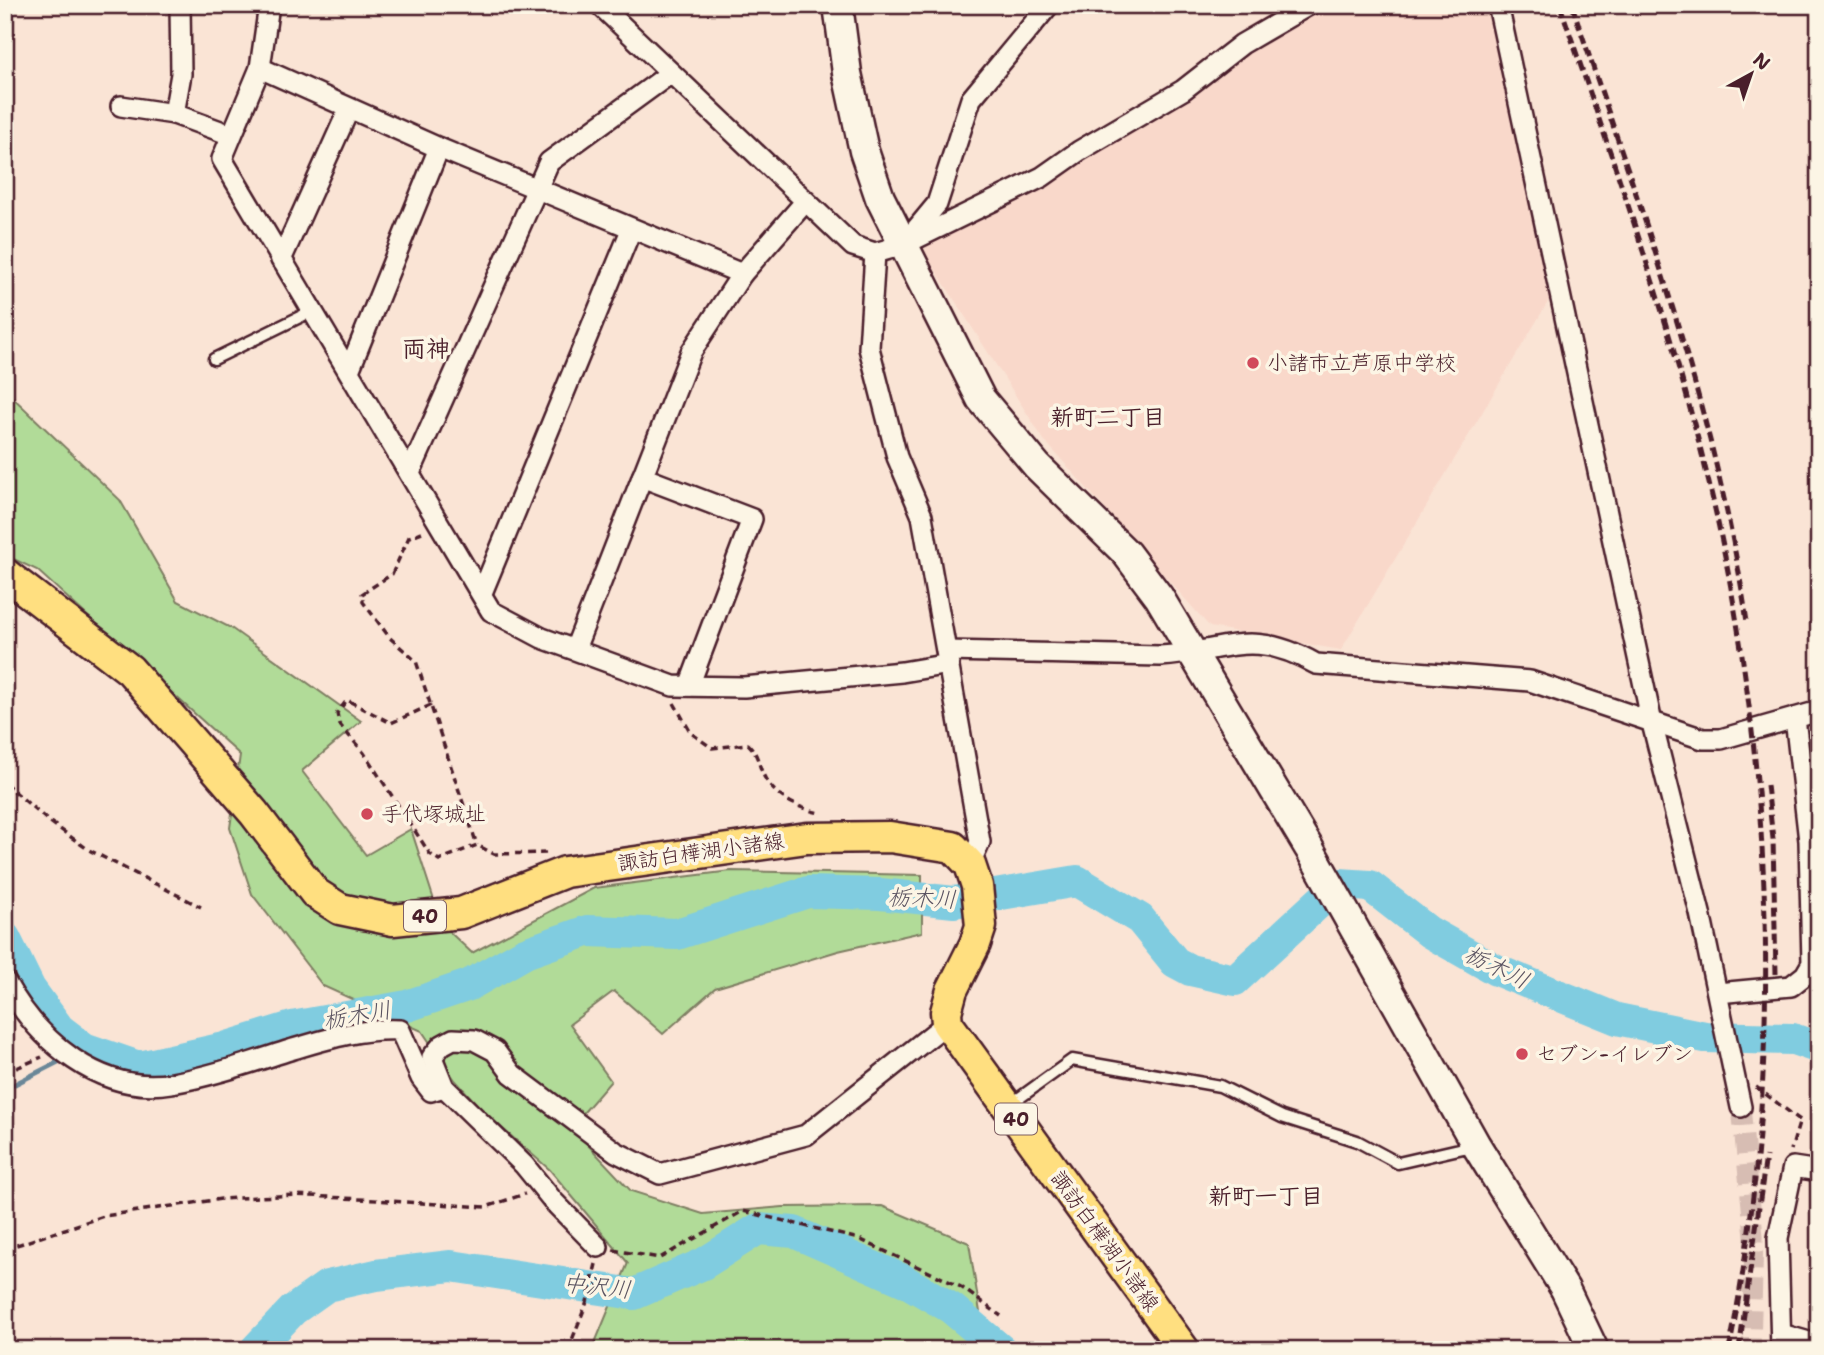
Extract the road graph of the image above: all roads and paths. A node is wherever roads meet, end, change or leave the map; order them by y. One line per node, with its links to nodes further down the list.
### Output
1 (180, 5): 12 (street)
2 (269, 5): 8 (street)
3 (600, 5): 9 (street)
4 (838, 5): 18 (street)
5 (1049, 5): 18 (street)
6 (1309, 5): 18 (street)
7 (1498, 5): 38 (street)
8 (260, 68): 11 (street); 13 (street)
9 (671, 73): 15 (street); 16 (street)
10 (121, 106): 12 (street)
11 (349, 109): 14 (street); 20 (street)
12 (174, 114): 13 (street)
13 (231, 135): 20 (street)
14 (439, 148): 15 (street); 24 (street)
15 (535, 190): 17 (street); 25 (street)
16 (805, 202): 19 (street); 21 (street)
17 (631, 230): 21 (street); 29 (street)
18 (902, 245): 19 (street); 31 (street)
19 (875, 253): 32 (street)
20 (281, 260): 22 (street)
21 (742, 274): 26 (street)
22 (312, 310): 23 (lane); 24 (street)
23 (214, 359)
24 (349, 371): 25 (street)
25 (410, 473): 27 (street)
26 (642, 477): 30 (street); 34 (street)
27 (440, 524): 29 (street); 35 (path)
28 (5, 574): 43 (main road, 諏訪白樺湖小諸線 / 40)
29 (482, 593): 30 (street)
30 (575, 649): 33 (street)
31 (1195, 654): 32 (street); 38 (street); 55 (street)
32 (948, 657): 34 (street); 42 (street)
33 (663, 682): 34 (street); 40 (path)
34 (689, 686)
35 (431, 705): 41 (path); 41 (path)
36 (1819, 711): 37 (street)
37 (1795, 718): 38 (street); 44 (street)
38 (1652, 723): 47 (street)
39 (5, 783): 45 (path)
40 (828, 815)
41 (477, 845): 43 (path)
42 (970, 865): 43 (main road, 諏訪白樺湖小諸線 / 40); 48 (main road)
43 (576, 870)
44 (1816, 890): 47 (street)
45 (201, 907)
46 (5, 981): 49 (street)
47 (1718, 993): 50 (street)
48 (947, 1023): 52 (street); 53 (main road, 諏訪白樺湖小諸線 / 40)
49 (57, 1050): 51 (path); 52 (street)
50 (1734, 1066): 54 (street); 56 (path)
51 (5, 1073)
52 (444, 1087): 58 (street)
53 (1008, 1107): 55 (lane); 65 (main road, 諏訪白樺湖小諸線 / 40)
54 (1741, 1107)
55 (1476, 1145): 66 (street)
56 (1793, 1167): 57 (street); 62 (street)
57 (1819, 1171)
58 (554, 1202): 59 (street); 60 (path)
59 (598, 1247): 61 (path); 64 (path)
60 (5, 1250)
61 (1001, 1316)
62 (1781, 1342): 63 (street)
63 (1819, 1345)
64 (568, 1350)
65 (1184, 1350)
66 (1594, 1350)

